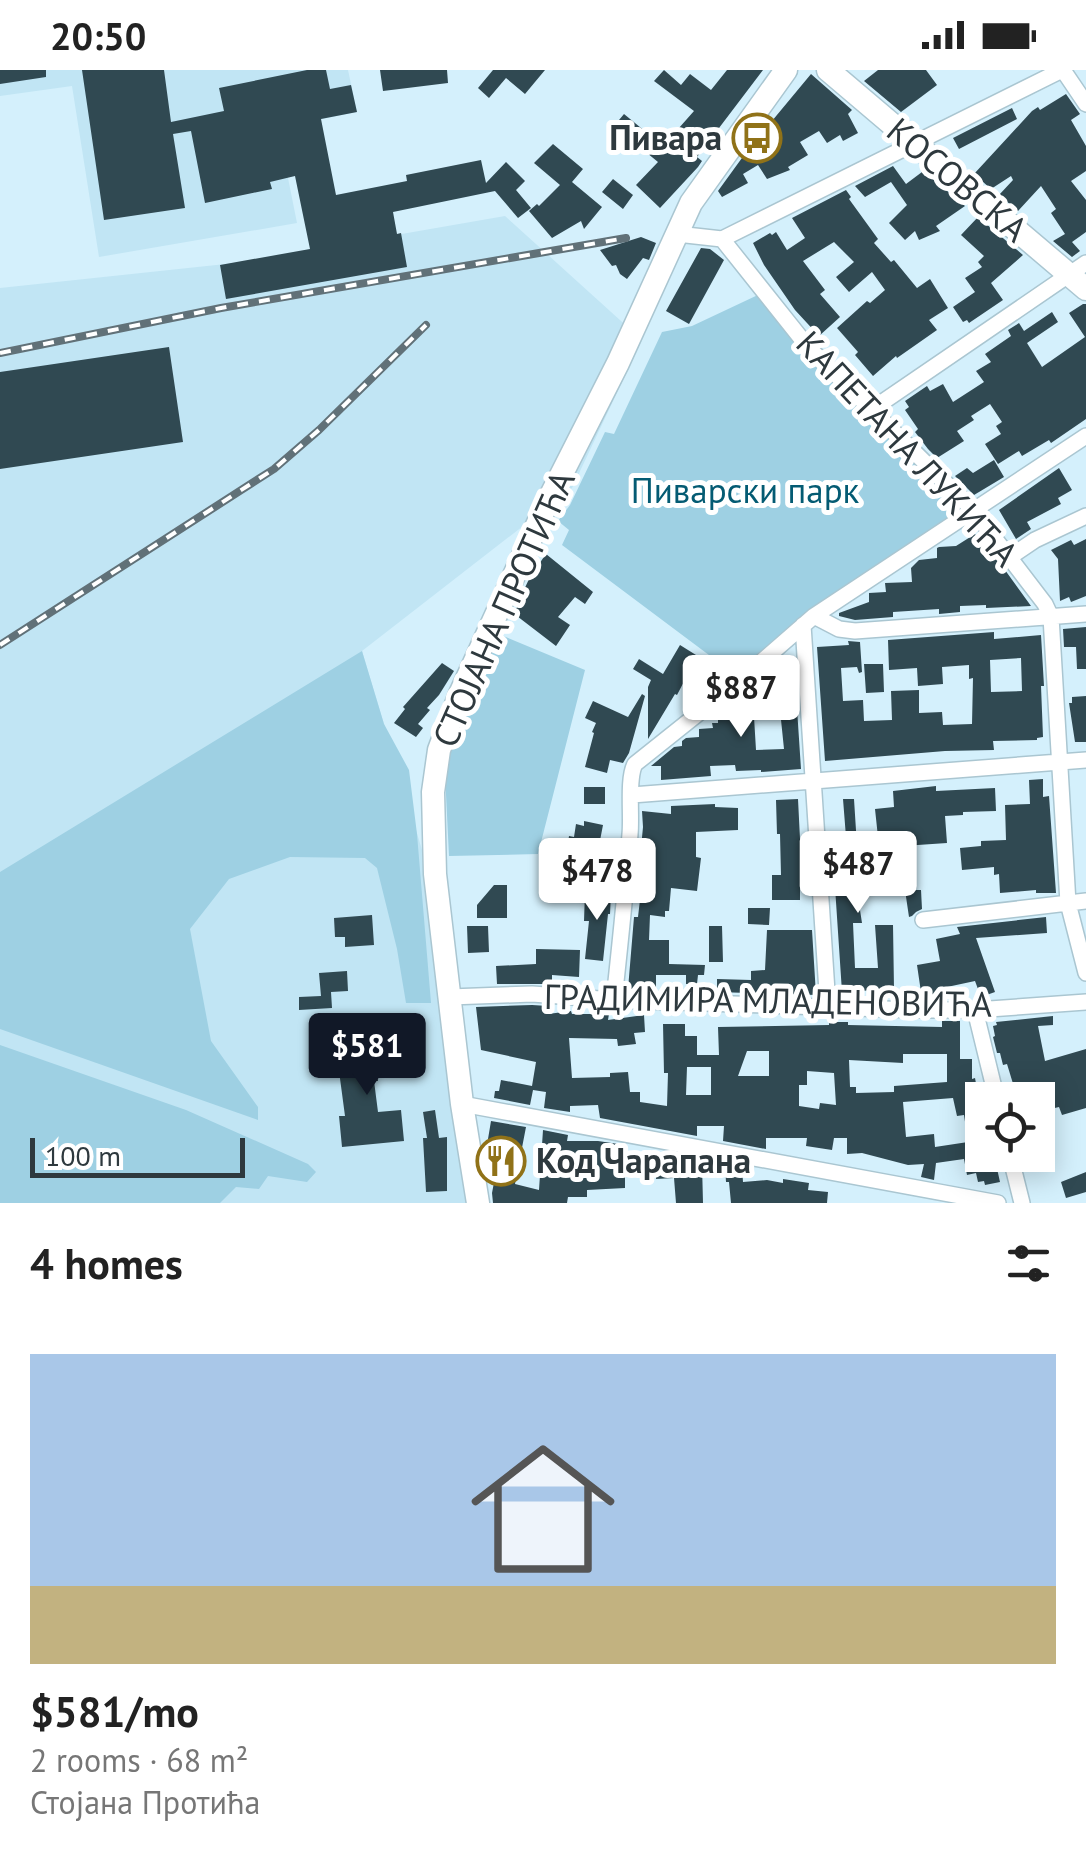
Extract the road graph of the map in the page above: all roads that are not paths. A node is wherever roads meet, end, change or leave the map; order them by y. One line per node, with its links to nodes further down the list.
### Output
1 (786, 70): 6 (main road, СТОЈАНА ПРОТИЋА)
2 (828, 70): 5 (main road, КОСОВСКА)
3 (1062, 70): 4 (street); 5 (street)
4 (1086, 104)
5 (913, 143): 7 (street); 8 (main road, КОСОВСКА)
6 (677, 234): 7 (street); 25 (main road, СТОЈАНА ПРОТИЋА)
7 (722, 239): 9 (street, КАПЕТАНА ЛУКИЋА)
8 (1080, 276): 9 (street)
9 (871, 410): 11 (street, КАПЕТАНА ЛУКИЋА)
10 (1086, 436): 11 (street)
11 (973, 510): 13 (street, КАПЕТАНА ЛУКИЋА); 16 (street)
12 (1086, 516): 13 (street)
13 (1010, 557): 15 (street, КАПЕТАНА ЛУКИЋА)
14 (1086, 614): 15 (street)
15 (1051, 617): 16 (street); 18 (street)
16 (809, 621): 19 (street); 20 (street)
17 (1086, 760): 18 (street)
18 (1059, 762): 19 (street); 22 (street)
19 (814, 780): 20 (street); 28 (street)
20 (632, 795): 26 (street)
21 (1086, 901): 22 (street)
22 (1068, 903): 23 (street); 24 (street)
23 (922, 920)
24 (1086, 973)
25 (450, 997): 26 (street, ГРАДИМИРА МЛАДЕНОВИЋА); 31 (main road, СТОЈАНА ПРОТИЋА)
26 (614, 1000): 28 (street, ГРАДИМИРА МЛАДЕНОВИЋА)
27 (1086, 1002): 29 (street, ГРАДИМИРА МЛАДЕНОВИЋА)
28 (828, 1007): 29 (street, ГРАДИМИРА МЛАДЕНОВИЋА)
29 (975, 1010): 30 (street)
30 (993, 1082)
31 (462, 1104): 33 (main road, СТОЈАНА ПРОТИЋА); 34 (street)
32 (1014, 1172): 35 (street)
33 (478, 1203)
34 (998, 1203)
35 (1022, 1203)

